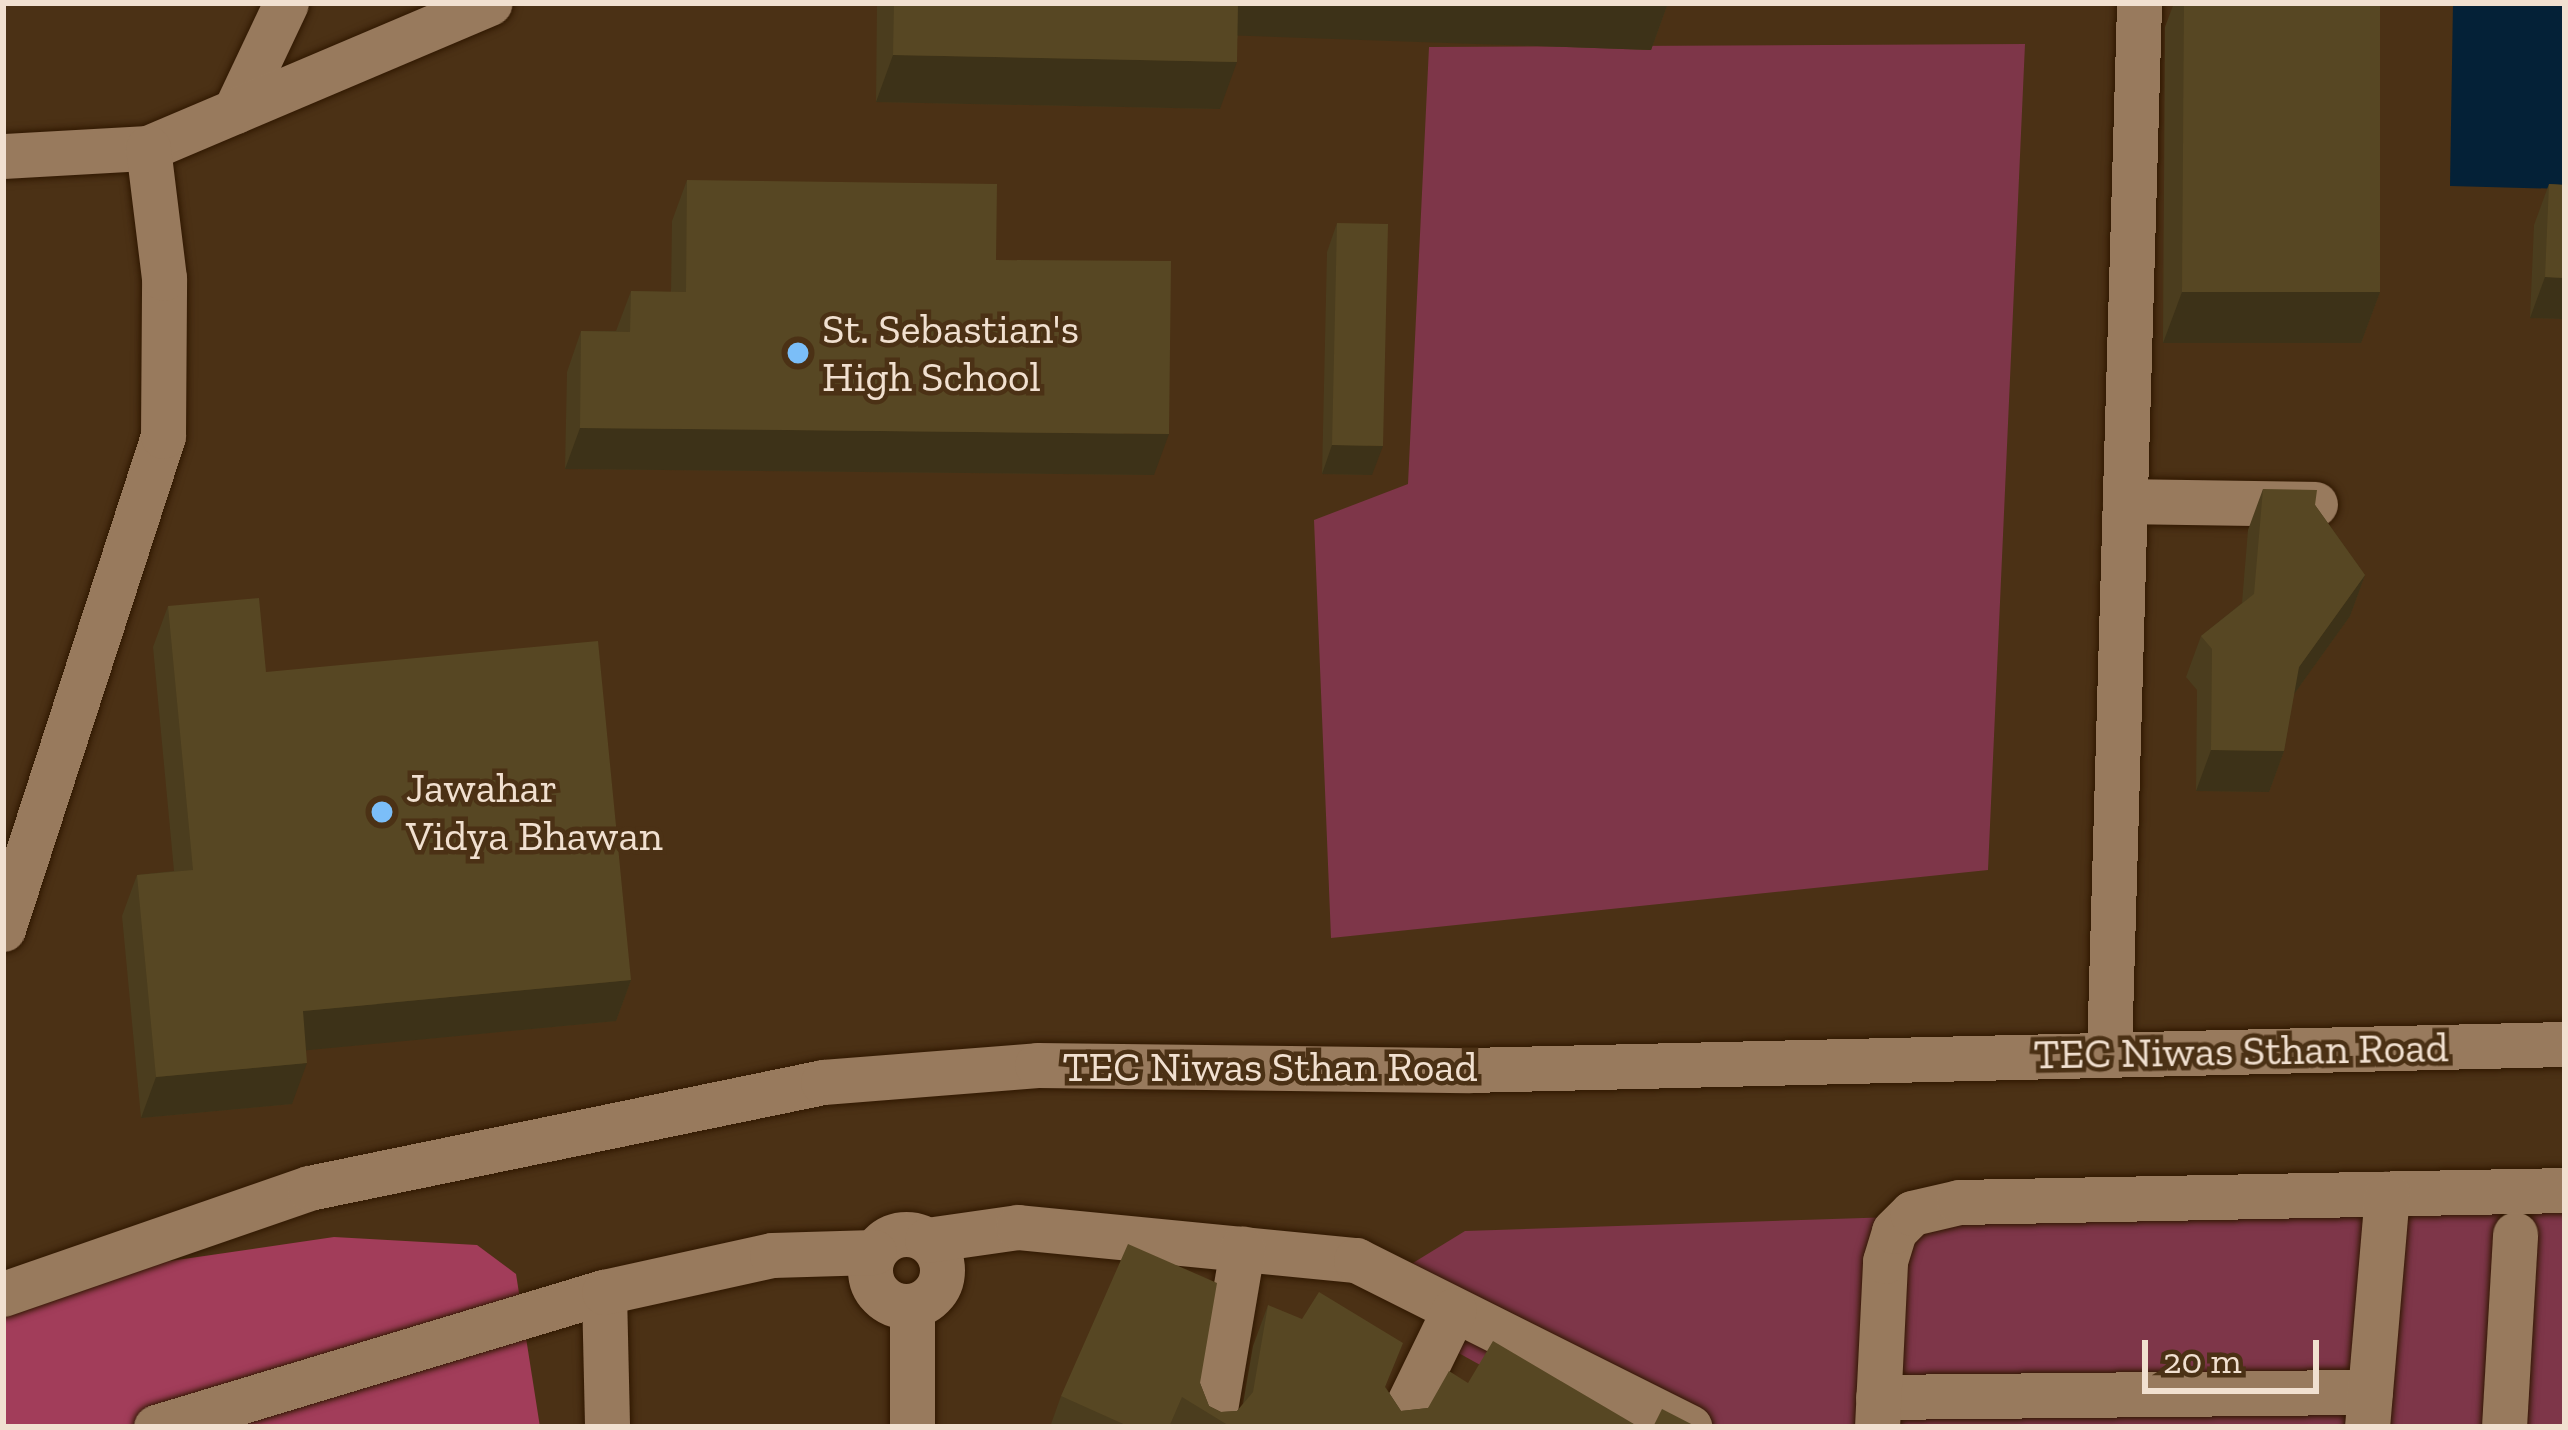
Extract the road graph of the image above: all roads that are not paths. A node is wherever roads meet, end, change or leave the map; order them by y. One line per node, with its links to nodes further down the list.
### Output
1 (286, 3): 4 (street)
2 (490, 3): 4 (street)
3 (2139, 3): 7 (street)
4 (235, 111): 5 (street)
5 (148, 148): 6 (street); 9 (street)
6 (3, 156)
7 (2125, 501): 8 (street); 11 (street)
8 (2315, 504)
9 (3, 929)
10 (2565, 1044): 11 (street, TEC Niwas Sthan Road)
11 (2109, 1053): 19 (street, TEC Niwas Sthan Road)
12 (2565, 1190): 13 (street)
13 (2386, 1194): 22 (street); 23 (street)
14 (2515, 1234): 31 (street)
15 (927, 1240): 16 (street); 17 (street); 20 (street)
16 (1242, 1249): 21 (street); 28 (street)
17 (874, 1252): 18 (street); 20 (street)
18 (604, 1292): 25 (street); 26 (street)
19 (3, 1294)
20 (912, 1306): 27 (street)
21 (1454, 1310): 24 (street); 29 (street)
22 (2369, 1409): 23 (street)
23 (1877, 1412)
24 (1636, 1415): 30 (street)
25 (156, 1427)
26 (607, 1427)
27 (912, 1427)
28 (1212, 1427)
29 (1397, 1427)
30 (1690, 1427)
31 (2504, 1427)

